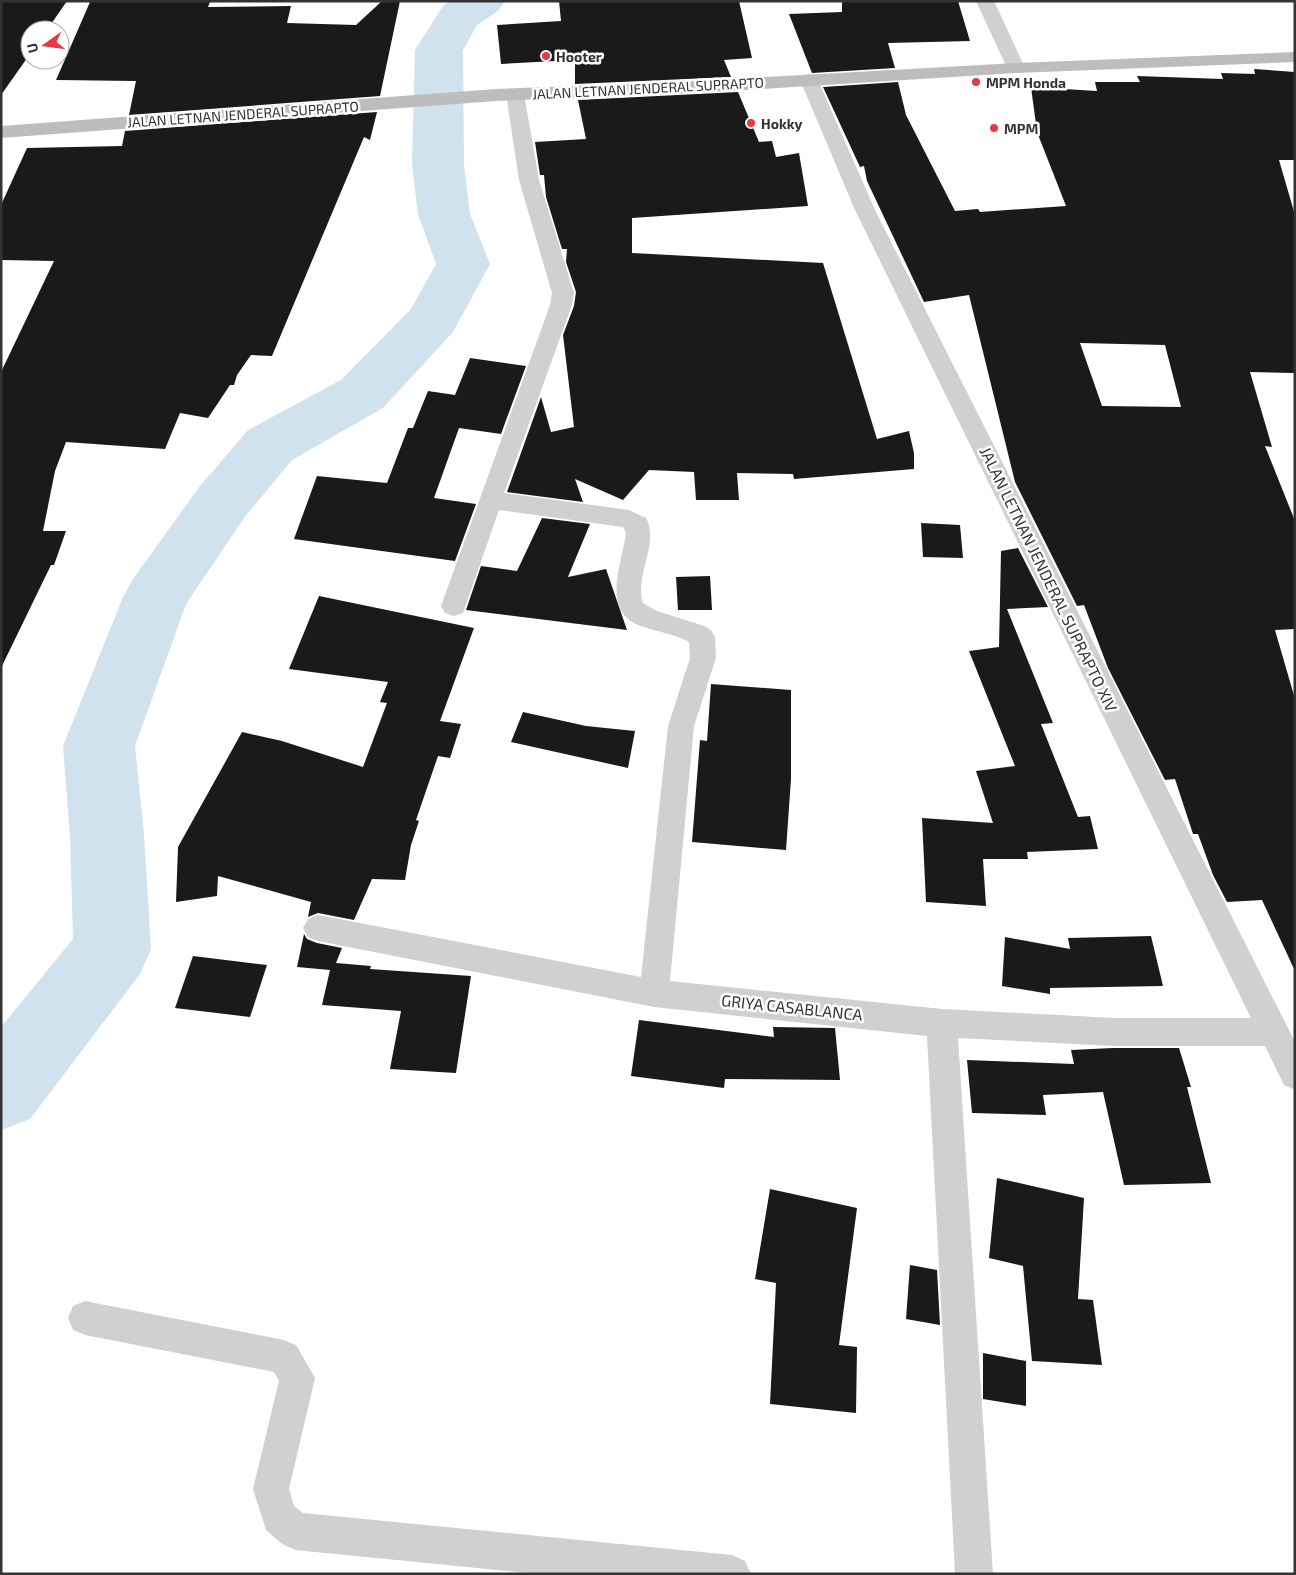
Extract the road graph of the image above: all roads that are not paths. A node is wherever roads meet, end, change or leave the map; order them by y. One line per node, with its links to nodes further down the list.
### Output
1 (985, 1): 3 (street)
2 (1295, 57): 3 (main road, JALAN LETNAN JENDERAL SUPRAPTO)
3 (1016, 68): 4 (main road, JALAN LETNAN JENDERAL SUPRAPTO)
4 (809, 80): 5 (main road, JALAN LETNAN JENDERAL SUPRAPTO); 12 (street, JALAN LETNAN JENDERAL SUPRAPTO XIV)
5 (505, 95): 6 (main road, JALAN LETNAN JENDERAL SUPRAPTO); 7 (street)
6 (1, 132)
7 (490, 500): 8 (street); 10 (street)
8 (454, 606)
9 (318, 928): 10 (street, GRIYA CASABLANCA)
10 (654, 993): 11 (street, GRIYA CASABLANCA)
11 (942, 1023): 12 (street, GRIYA CASABLANCA); 16 (street)
12 (1272, 1032): 13 (street, JALAN LETNAN JENDERAL SUPRAPTO XIV)
13 (1295, 1075)
14 (85, 1318): 15 (street)
15 (732, 1574)
16 (974, 1574)

